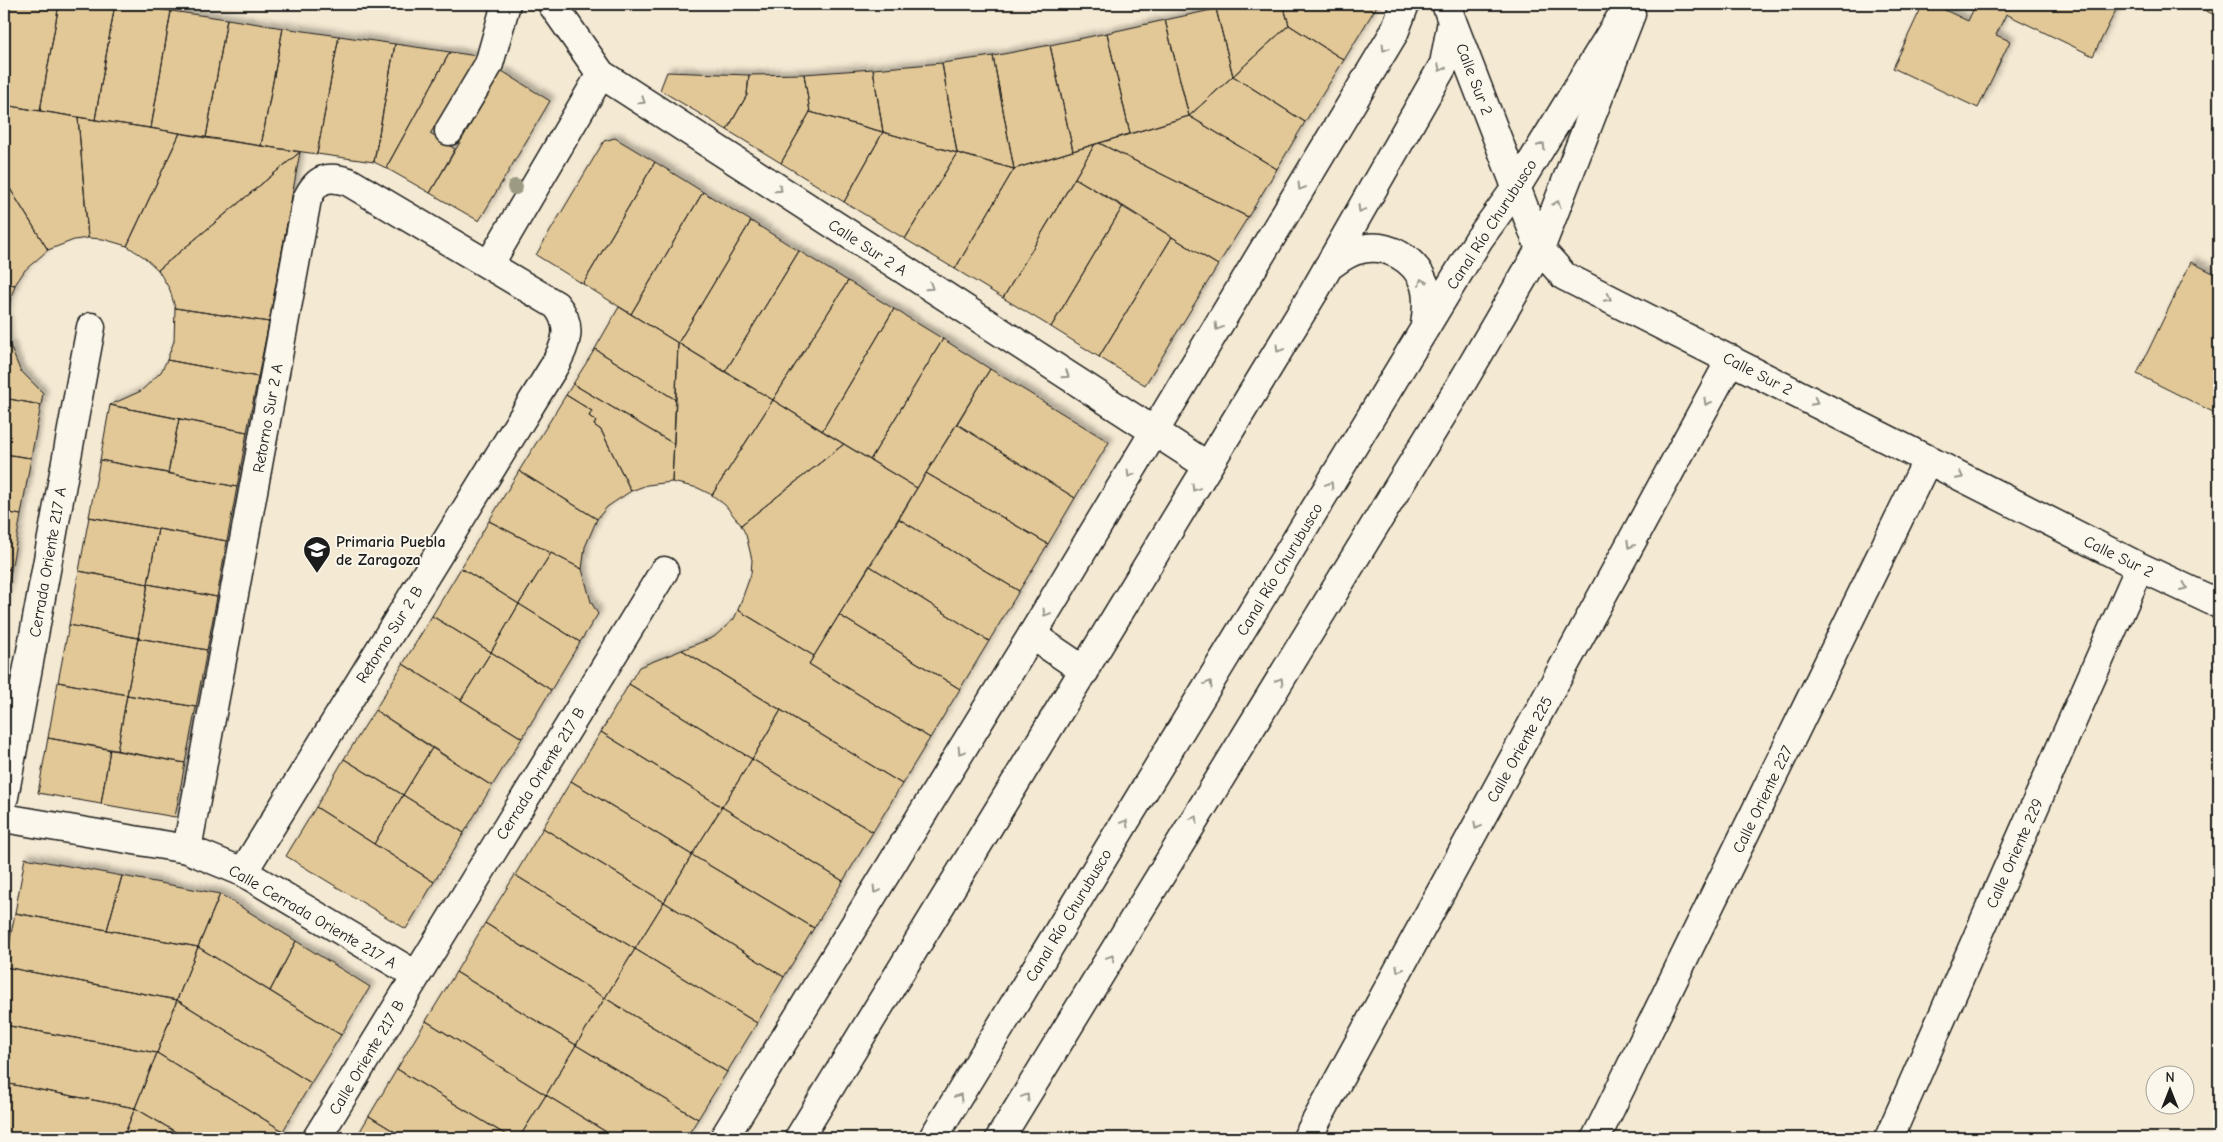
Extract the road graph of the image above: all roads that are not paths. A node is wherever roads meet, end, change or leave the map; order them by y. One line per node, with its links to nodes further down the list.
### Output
1 (506, 4): 8 (street)
2 (552, 4): 7 (street, Calle Sur 2 A)
3 (1404, 4): 16 (street, one-way to 16)
4 (1629, 4): 9 (street, Canal Río Churubusco, one-way to 4)
5 (1635, 4): 10 (street, one-way to 5)
6 (1449, 12): 9 (street, Calle Sur 2); 12 (street, one-way to 12)
7 (601, 74): 11 (street); 16 (street, Calle Sur 2 A, one-way to 16)
8 (449, 131)
9 (1516, 188): 10 (street, Calle Sur 2); 14 (street, Canal Río Churubusco)
10 (1540, 249): 15 (street, Calle Sur 2, one-way to 15); 33 (street, one-way to 10)
11 (489, 265): 26 (street, Retorno Sur 2 A); 27 (street, Retorno Sur 2 B)
12 (1328, 267): 14 (street, one-way to 12); 18 (street, one-way to 18)
13 (91, 327): 24 (street, Cerrada Oriente 217 A)
14 (1424, 329): 32 (street, Canal Río Churubusco, one-way to 14)
15 (1731, 359): 17 (street, Calle Sur 2, one-way to 17); 34 (street, Calle Oriente 225, one-way to 34)
16 (1155, 432): 18 (street, Calle Sur 2 A); 22 (street, one-way to 22)
17 (1928, 459): 19 (street, Calle Sur 2, one-way to 19); 35 (street, Calle Oriente 227)
18 (1208, 466): 23 (street, one-way to 23)
19 (2140, 567): 21 (street, Calle Sur 2, one-way to 21); 36 (street, Calle Oriente 229)
20 (664, 571): 28 (street, Cerrada Oriente 217 B)
21 (2219, 604)
22 (1032, 635): 23 (street); 30 (street, one-way to 30)
23 (1085, 671): 31 (street)
24 (4, 798)
25 (4, 818): 26 (street, Calle Cerrada Oriente 217 A)
26 (187, 849): 27 (street, Calle Cerrada Oriente 217 A)
27 (243, 872): 28 (street, Calle Cerrada Oriente 217 A)
28 (416, 975): 29 (street, Calle Oriente 217 B)
29 (317, 1138)
30 (724, 1138)
31 (799, 1138)
32 (933, 1138)
33 (1000, 1138)
34 (1307, 1138)
35 (1596, 1138)
36 (1889, 1138)

